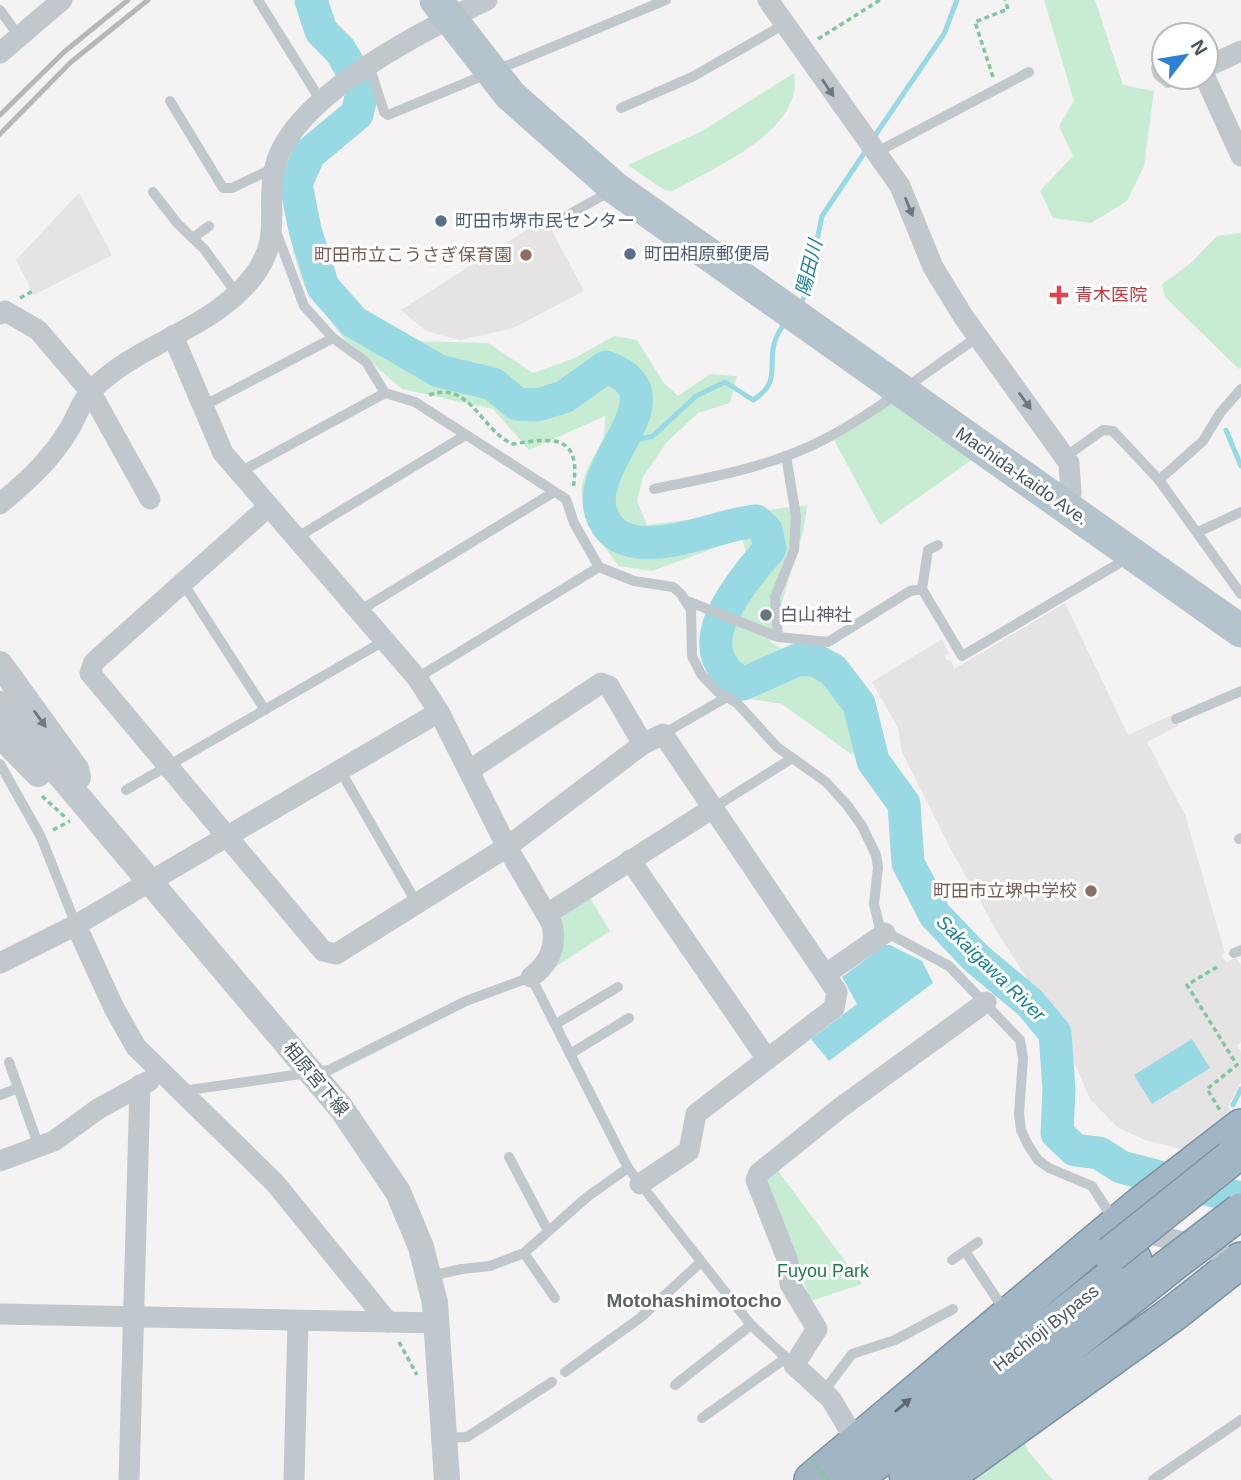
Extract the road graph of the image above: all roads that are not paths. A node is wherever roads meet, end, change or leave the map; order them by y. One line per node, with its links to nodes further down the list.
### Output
1 (62, 0): 9 (street)
2 (258, 0): 18 (lane)
3 (487, 0): 6 (street)
4 (666, 0): 15 (lane)
5 (768, 0): 8 (street)
6 (442, 9): 13 (street); 15 (main road, Machida-kaido Ave.)
7 (0, 10): 9 (lane)
8 (785, 24): 19 (lane); 21 (street, one-way to 21)
9 (20, 38): 11 (street)
10 (1241, 51): 12 (street)
11 (0, 53)
12 (1220, 61)
13 (367, 66): 15 (lane); 18 (street)
14 (1029, 72): 21 (lane)
15 (492, 74): 23 (main road, Machida-kaido Ave.)
16 (1212, 91): 20 (street)
17 (170, 101): 22 (lane)
18 (321, 101): 22 (street)
19 (621, 108)
20 (1238, 145)
21 (872, 146): 32 (street, one-way to 32)
22 (274, 168): 27 (street)
23 (615, 188): 25 (lane); 35 (main road, Machida-kaido Ave.)
24 (153, 192): 28 (lane)
25 (559, 220)
26 (209, 226): 28 (lane)
27 (274, 226): 29 (street); 33 (lane)
28 (193, 238): 29 (lane)
29 (237, 293): 31 (street)
30 (2, 309): 36 (street)
31 (173, 336): 36 (street); 38 (street)
32 (978, 337): 35 (lane); 41 (street, one-way to 41)
33 (333, 338): 37 (lane); 38 (lane)
34 (1241, 389): 43 (lane)
35 (899, 390): 40 (lane); 48 (main road, Machida-kaido Ave.)
36 (90, 391): 46 (street); 47 (street)
37 (386, 393): 39 (lane); 42 (lane)
38 (202, 406): 42 (street)
39 (464, 436): 45 (lane); 52 (lane)
40 (786, 456): 44 (lane); 62 (lane)
41 (1065, 457): 43 (lane); 48 (street)
42 (240, 472): 49 (street)
43 (1158, 480): 51 (lane)
44 (654, 489)
45 (554, 492): 55 (lane); 60 (lane)
46 (149, 499)
47 (0, 505)
48 (1065, 505): 54 (main road, Machida-kaido Ave.)
49 (268, 507): 52 (street); 56 (street)
50 (1241, 512): 51 (lane)
51 (1198, 532): 58 (lane)
52 (296, 538): 60 (street)
53 (938, 545): 57 (lane)
54 (1134, 554): 57 (lane); 61 (main road, Machida-kaido Ave.)
55 (598, 567): 59 (lane); 65 (lane)
56 (183, 583): 69 (lane); 77 (street)
57 (922, 589): 62 (lane)
58 (1241, 594)
59 (687, 601): 62 (lane); 67 (lane)
60 (359, 611): 63 (street)
61 (1241, 631)
62 (778, 637)
63 (384, 641): 65 (street); 69 (lane)
64 (0, 664): 82 (street, one-way to 82)
65 (417, 678): 70 (street)
66 (1241, 691): 71 (lane)
67 (727, 697): 72 (lane); 75 (lane)
68 (0, 704): 82 (street, 相原宮下線)
69 (265, 710): 77 (lane)
70 (439, 712): 78 (street); 79 (street)
71 (1176, 719)
72 (663, 734): 74 (street); 81 (street)
73 (0, 735): 83 (street)
74 (643, 744): 79 (street); 85 (street)
75 (791, 759): 81 (lane); 91 (lane)
76 (0, 764): 90 (lane)
77 (168, 766): 80 (lane); 84 (street)
78 (340, 770): 84 (street); 88 (lane)
79 (470, 770): 85 (street)
80 (126, 790)
81 (713, 808): 86 (street); 93 (street)
82 (77, 812): 83 (street, 相原宮下線)
83 (103, 825): 87 (street, 相原宮下線)
84 (228, 836): 87 (street); 88 (street)
85 (507, 847): 88 (street); 89 (street)
86 (631, 860): 89 (street); 100 (street)
87 (150, 882): 90 (street); 102 (street, 相原宮下線)
88 (416, 902)
89 (547, 914): 94 (street)
90 (76, 925): 92 (street); 103 (street)
91 (885, 933): 93 (street); 96 (lane)
92 (0, 963)
93 (826, 974): 100 (street)
94 (531, 977): 98 (lane); 102 (lane)
95 (618, 987): 98 (lane)
96 (986, 1002): 116 (lane); 132 (street)
97 (629, 1018): 99 (lane)
98 (556, 1024): 99 (lane)
99 (570, 1054): 112 (lane)
100 (767, 1059): 112 (street)
101 (9, 1062): 105 (lane)
102 (311, 1072): 106 (lane); 122 (street, 相原宮下線)
103 (164, 1076): 104 (street); 106 (street)
104 (140, 1084): 108 (street); 127 (street)
105 (18, 1088): 107 (lane); 108 (lane)
106 (183, 1091): 131 (street)
107 (0, 1095)
108 (39, 1147): 111 (street)
109 (1230, 1149): 116 (highway, Hachioji Bypass); 116 (highway)
110 (509, 1157): 114 (lane)
111 (0, 1161)
112 (634, 1176): 114 (lane); 121 (lane)
113 (1241, 1211): 116 (highway, Hachioji Bypass, bridge)
114 (548, 1231): 118 (lane)
115 (978, 1242): 117 (lane)
116 (1144, 1248): 119 (highway); 119 (street); 126 (highway); 142 (highway); 146 (highway, Hachioji Bypass)
117 (965, 1251): 120 (lane); 126 (lane)
118 (524, 1253): 122 (lane); 123 (lane)
119 (1239, 1254): 147 (highway)
120 (952, 1260)
121 (701, 1262): 130 (lane); 133 (lane)
122 (430, 1276): 129 (street, 相原宮下線)
123 (555, 1298)
124 (953, 1309): 136 (lane)
125 (0, 1314): 127 (street)
126 (1008, 1316): 140 (highway, one-way to 126)
127 (134, 1317): 128 (street); 143 (street)
128 (298, 1321): 131 (street); 144 (street)
129 (438, 1323): 131 (street); 139 (street, 相原宮下線)
130 (751, 1325): 132 (lane); 135 (lane)
131 (393, 1330)
132 (790, 1361): 136 (street); 137 (lane)
133 (565, 1372)
134 (552, 1381): 139 (lane)
135 (675, 1385)
136 (824, 1391): 140 (street)
137 (702, 1418)
138 (1241, 1420): 148 (lane)
139 (445, 1438): 145 (street, 相原宮下線)
140 (857, 1443): 141 (highway)
141 (812, 1469)
142 (903, 1477)
143 (130, 1480)
144 (294, 1480)
145 (447, 1480)
146 (853, 1480)
147 (942, 1480)
148 (1153, 1480)

